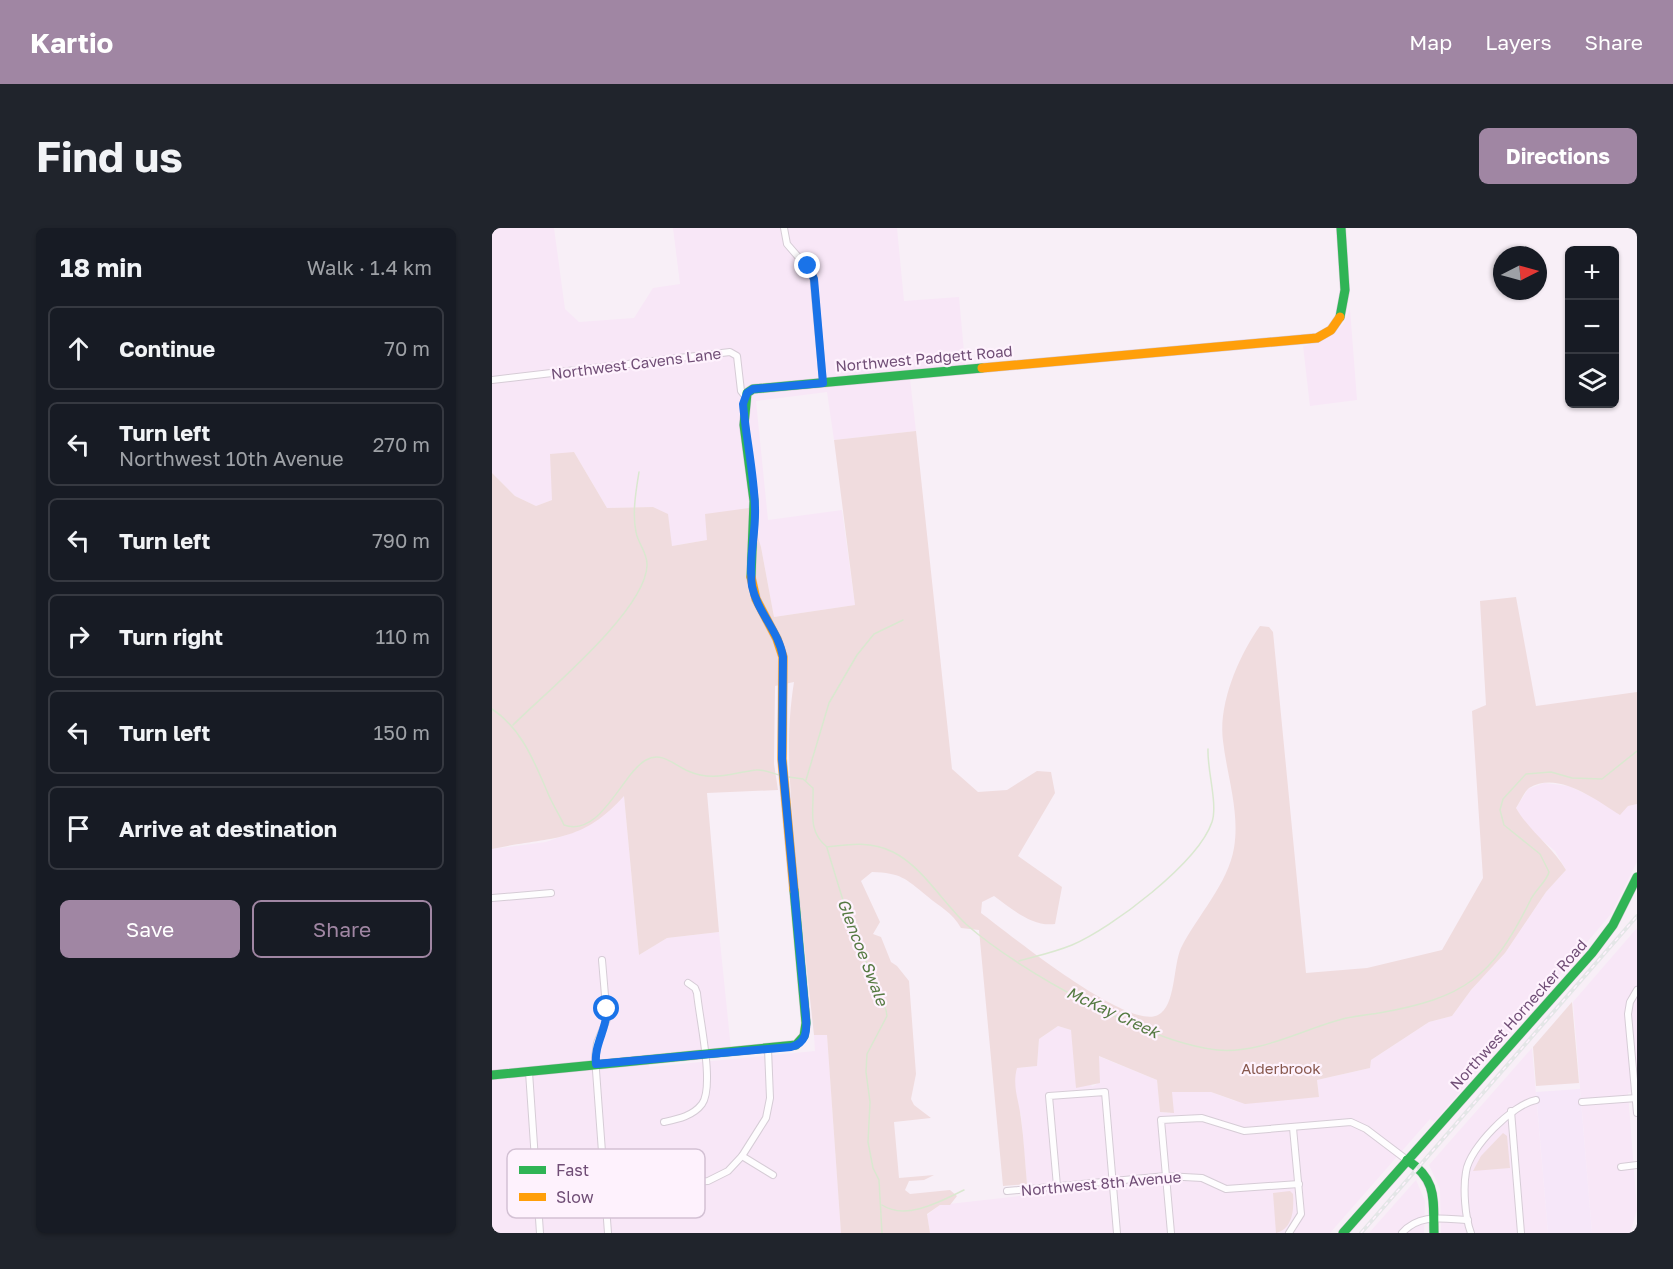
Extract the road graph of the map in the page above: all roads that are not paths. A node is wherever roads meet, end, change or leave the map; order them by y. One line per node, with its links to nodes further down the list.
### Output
1 (784, 228): 4 (street)
2 (1341, 228): 4 (street, Northwest Padgett Road)
3 (492, 380): 5 (street, Northwest Cavens Lane)
4 (823, 383): 5 (street, Northwest Padgett Road)
5 (745, 396): 12 (street)
6 (1637, 877): 27 (street, Northwest Hornecker Road)
7 (551, 893): 8 (street)
8 (492, 898)
9 (602, 960): 14 (street)
10 (688, 983): 13 (street)
11 (1635, 992): 17 (street)
12 (768, 1049): 13 (street); 26 (street)
13 (704, 1054): 14 (street); 22 (street)
14 (596, 1064): 15 (street); 25 (street)
15 (529, 1072): 16 (street); 24 (street)
16 (492, 1075)
17 (1636, 1098): 19 (street); 21 (street)
18 (1536, 1100): 20 (street)
19 (1582, 1102)
20 (1512, 1111): 40 (street); 50 (street)
21 (1637, 1113)
22 (664, 1122)
23 (1293, 1128): 27 (street); 31 (street); 34 (street)
24 (534, 1149)
25 (602, 1149)
26 (742, 1156): 30 (street); 32 (street)
27 (1407, 1160): 39 (street); 46 (street, Northwest Hornecker Road)
28 (1637, 1165): 29 (street)
29 (1621, 1167)
30 (773, 1175)
31 (1166, 1176): 33 (street, Northwest 8th Avenue); 34 (street, Northwest 8th Avenue); 45 (street)
32 (705, 1181)
33 (1112, 1181): 35 (street, Northwest 8th Avenue); 35 (street); 44 (street)
34 (1299, 1184): 41 (street)
35 (1057, 1186): 36 (street, Northwest 8th Avenue)
36 (1007, 1191)
37 (539, 1218): 42 (street)
38 (607, 1218): 43 (street)
39 (1435, 1218): 40 (street); 47 (street); 48 (street)
40 (1468, 1220): 49 (street)
41 (1290, 1232)
42 (540, 1233)
43 (608, 1233)
44 (1117, 1233)
45 (1171, 1233)
46 (1343, 1233)
47 (1401, 1233)
48 (1434, 1233)
49 (1471, 1233)
50 (1521, 1233)

